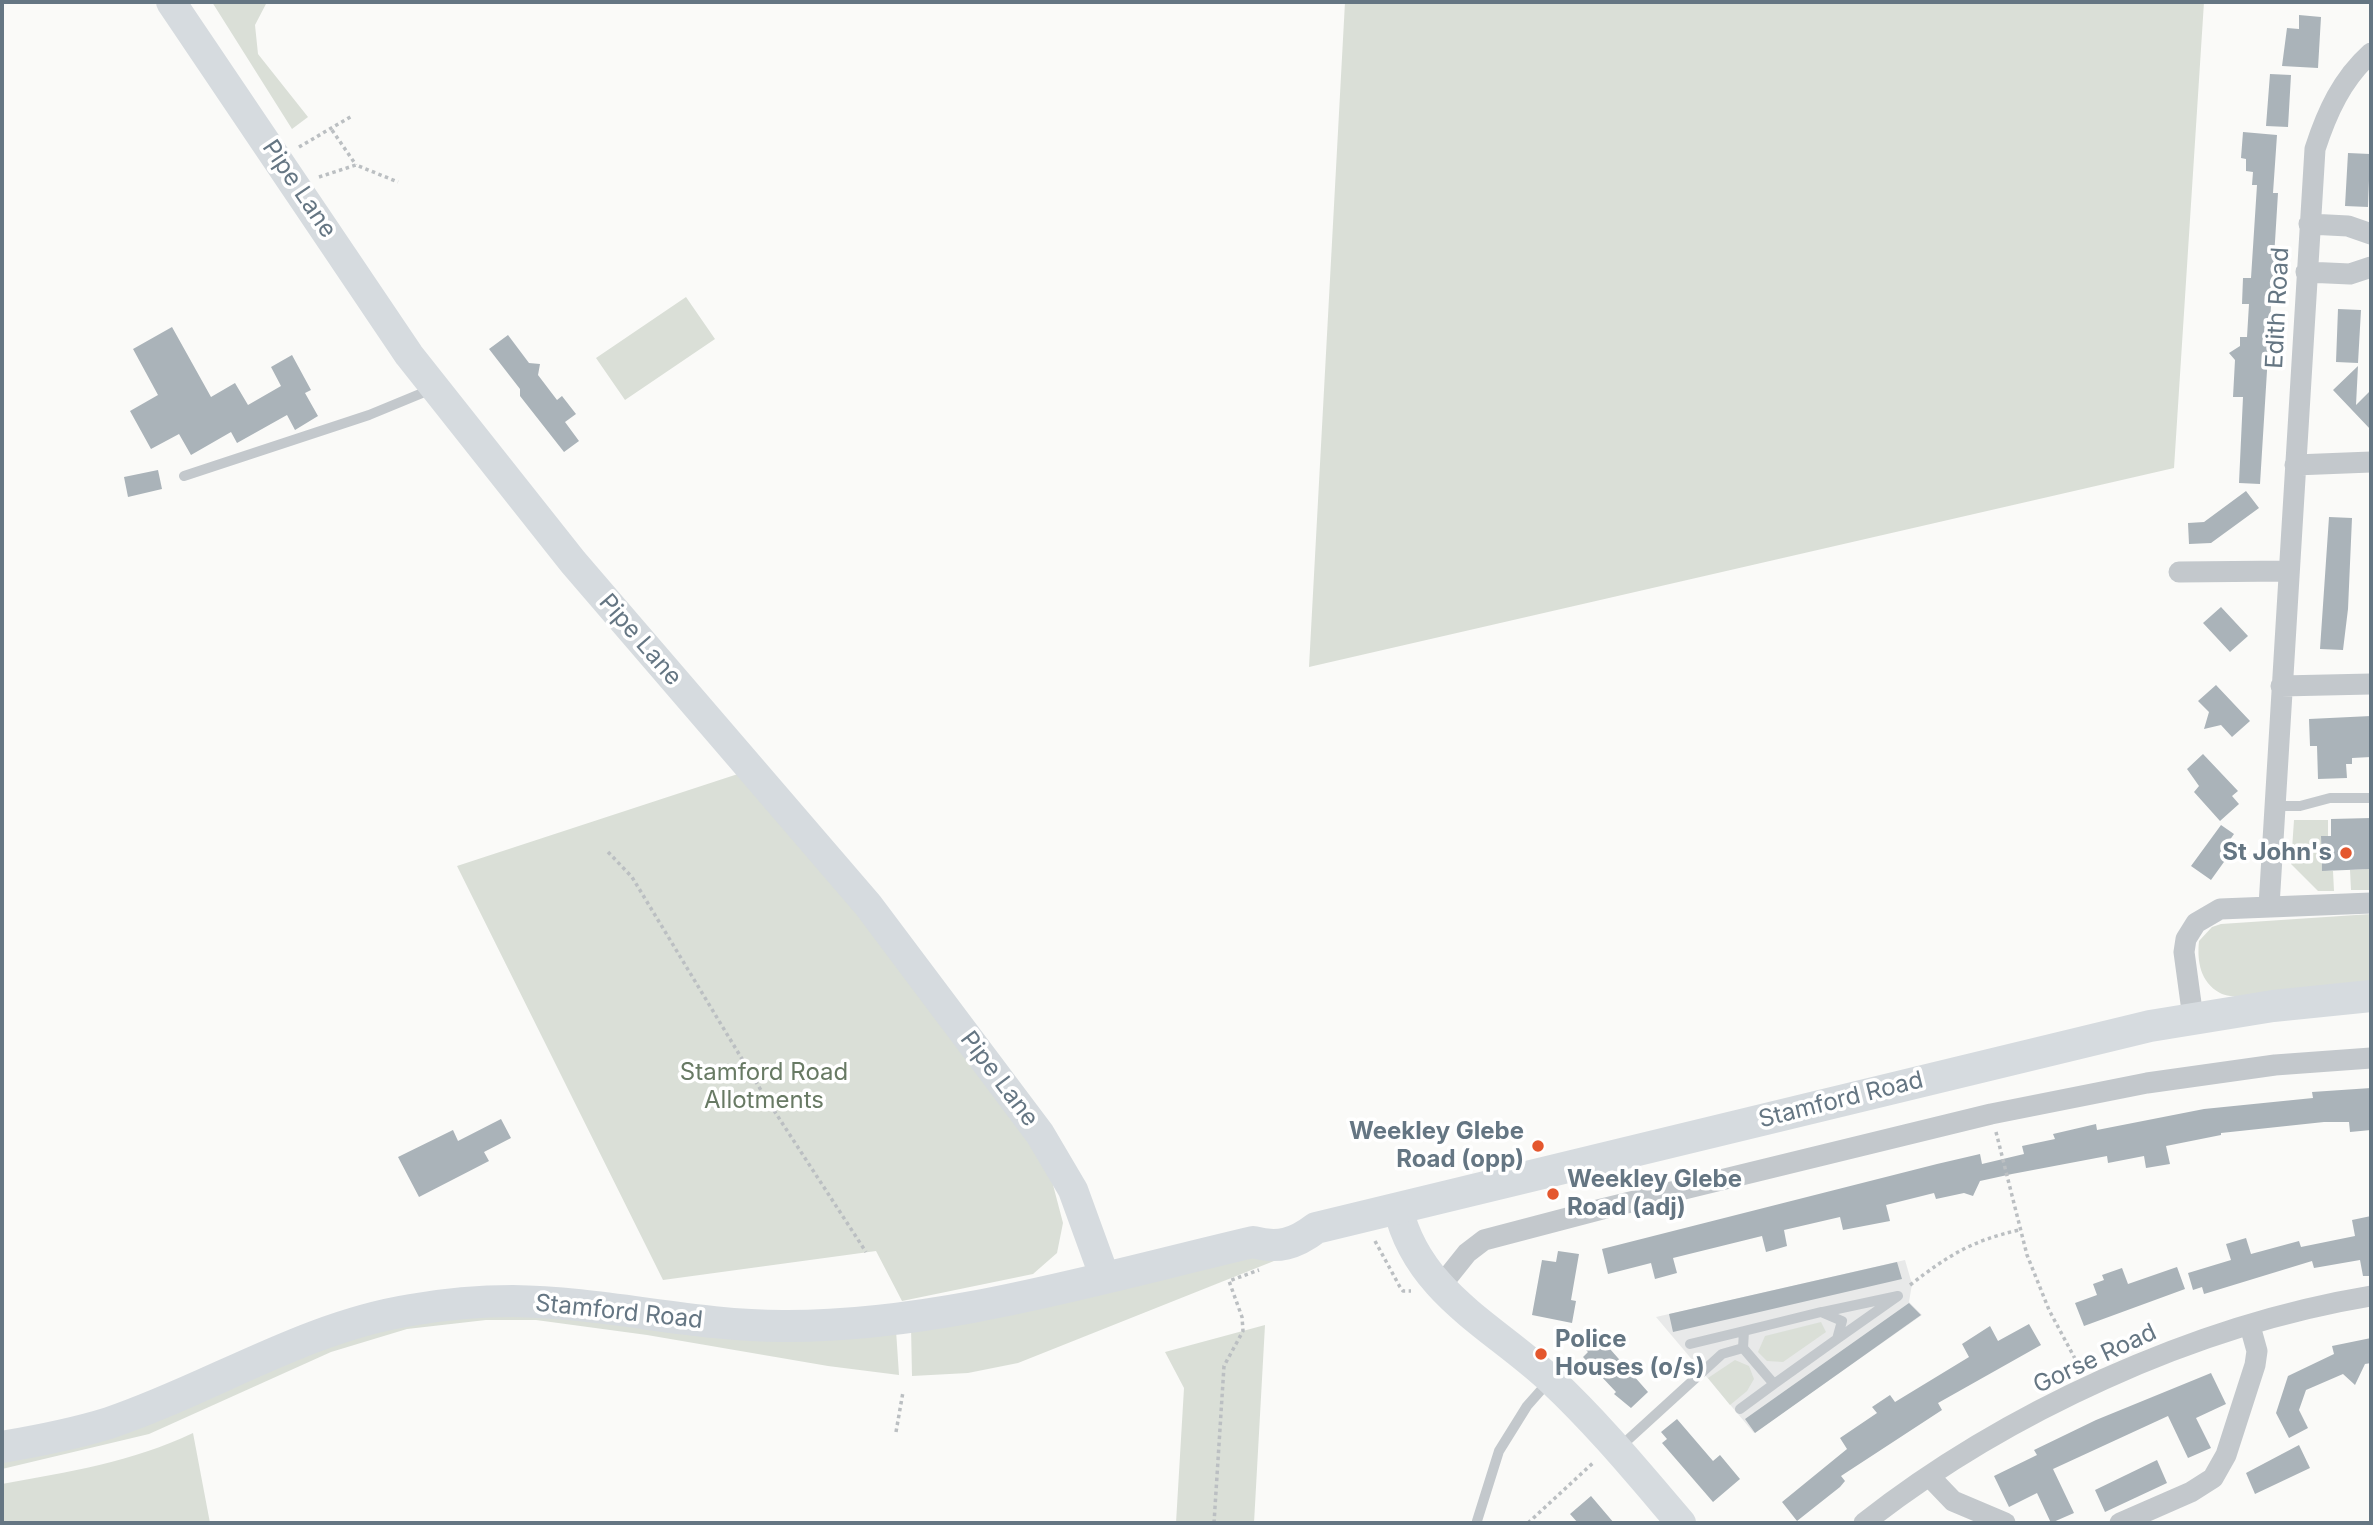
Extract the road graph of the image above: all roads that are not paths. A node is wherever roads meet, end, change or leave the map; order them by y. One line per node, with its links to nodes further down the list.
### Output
1 (171, 2): 7 (street, Pipe Lane)
2 (2367, 57): 3 (street, Edith Road)
3 (2309, 224): 4 (street); 6 (street, Edith Road)
4 (2371, 234)
5 (2371, 267): 6 (street)
6 (2306, 272): 9 (street, Edith Road)
7 (435, 388): 10 (lane); 23 (street, Pipe Lane)
8 (2371, 462): 9 (street)
9 (2295, 465): 11 (street, Edith Road)
10 (184, 476)
11 (2288, 571): 12 (street); 14 (street, Edith Road)
12 (2179, 572)
13 (2371, 684): 14 (street)
14 (2281, 687): 16 (street, Edith Road)
15 (2371, 798): 16 (lane)
16 (2275, 806): 18 (street, Edith Road)
17 (2371, 903): 18 (street)
18 (2269, 906): 20 (street)
19 (2371, 996): 20 (main road, Stamford Road)
20 (2193, 1018): 22 (main road, Stamford Road)
21 (2371, 1058): 24 (street, Stamford Road)
22 (1398, 1208): 23 (main road, Stamford Road); 24 (street)
23 (1105, 1278): 35 (main road, Stamford Road)
24 (1439, 1288): 32 (street)
25 (2371, 1296): 27 (street, Gorse Road)
26 (1821, 1312): 28 (lane); 29 (lane); 29 (lane)
27 (2250, 1326): 37 (street, Gorse Road); 42 (street)
28 (1744, 1331): 30 (lane); 31 (lane)
29 (1837, 1339): 33 (lane)
30 (1690, 1344)
31 (1743, 1348): 33 (lane); 36 (lane)
32 (1550, 1379): 36 (street); 38 (lane)
33 (1774, 1384): 34 (lane)
34 (1740, 1409)
35 (2, 1447)
36 (1606, 1456): 39 (street)
37 (1930, 1477): 40 (street, Gorse Road); 41 (street)
38 (1477, 1521)
39 (1681, 1523)
40 (1864, 1523)
41 (2005, 1523)
42 (2120, 1523)

